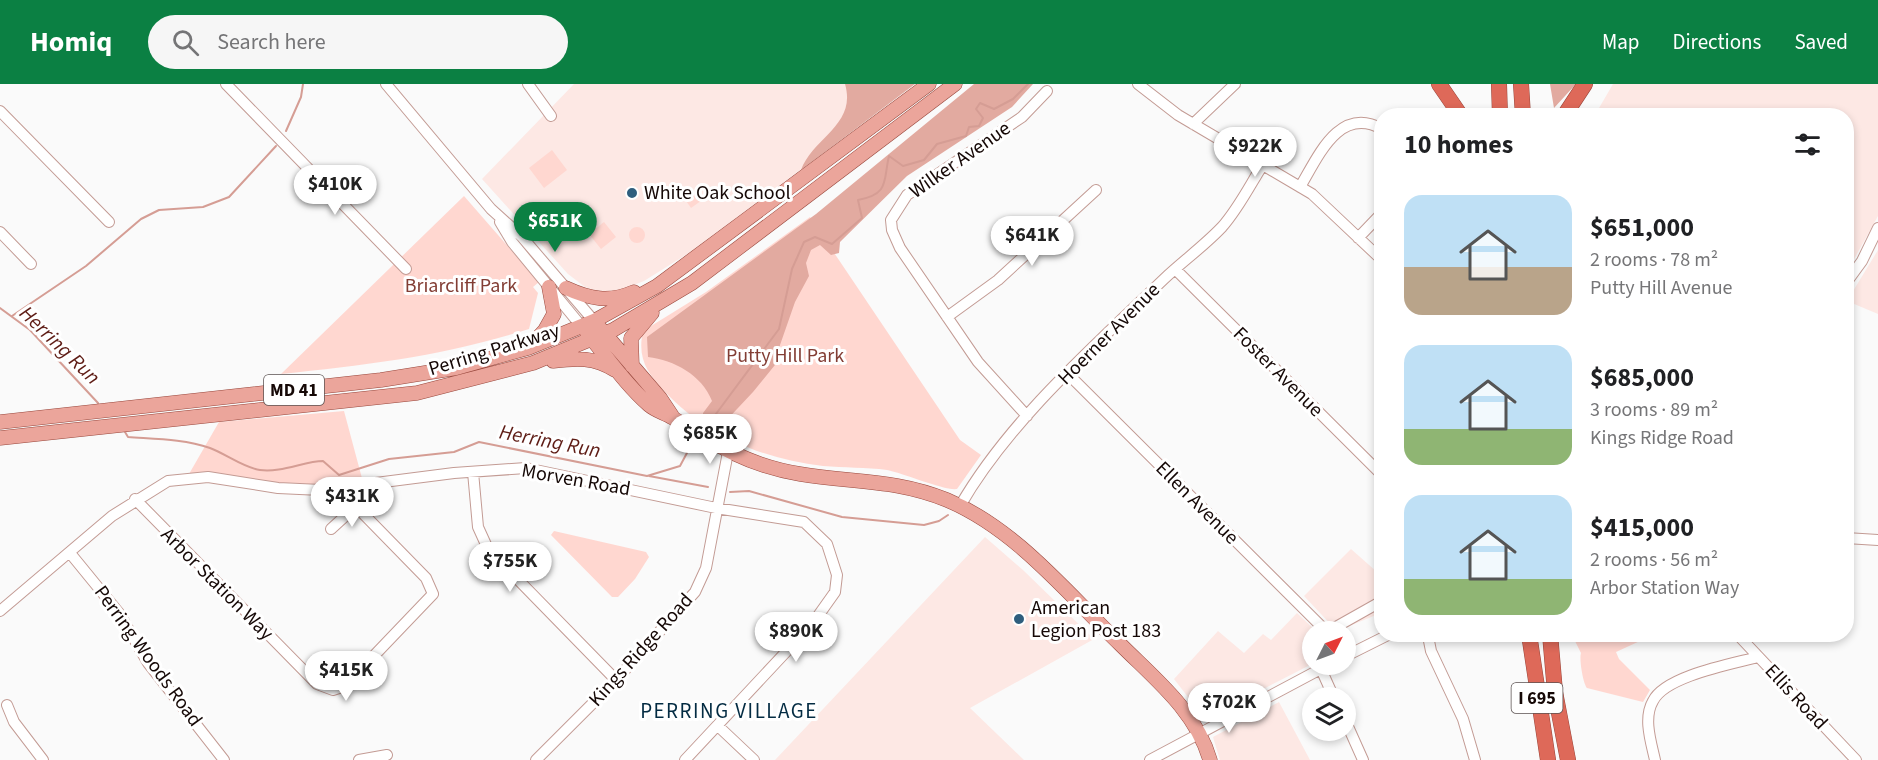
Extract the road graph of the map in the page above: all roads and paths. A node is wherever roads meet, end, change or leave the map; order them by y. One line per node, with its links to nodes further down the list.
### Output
1 (226, 84): 33 (street)
2 (386, 84): 24 (street)
3 (528, 84): 18 (street)
4 (929, 84): 32 (main road, Perring Parkway / MD 41)
5 (955, 84): 38 (main road, Perring Parkway / MD 41)
6 (1138, 84): 19 (street)
7 (1235, 84): 19 (street)
8 (1438, 84): 13 (highway)
9 (1499, 84): 14 (highway)
10 (1521, 84): 15 (highway)
11 (1585, 84): 16 (highway)
12 (1047, 92): 39 (street, Wilker Avenue)
13 (1455, 108)
14 (1500, 108)
15 (1522, 108)
16 (1569, 108)
17 (0, 111): 26 (street)
18 (551, 116)
19 (1194, 124): 21 (street)
20 (1374, 124): 22 (street)
21 (1262, 165): 22 (street); 34 (street, Hoerner Avenue)
22 (1300, 187): 29 (street)
23 (1096, 190): 39 (street)
24 (491, 209): 36 (street); 37 (street)
25 (1374, 221): 29 (street)
26 (109, 222)
27 (1878, 228): 35 (street)
28 (0, 232): 31 (street)
29 (1358, 238): 30 (street)
30 (1374, 253)
31 (32, 264)
32 (685, 268): 37 (main road); 40 (main road, Perring Parkway / MD 41)
33 (406, 269)
34 (1175, 269): 45 (street, Hoerner Avenue); 50 (street, Foster Avenue)
35 (1854, 272)
36 (549, 286): 40 (street); 42 (main road)
37 (566, 288): 40 (street)
38 (665, 301): 41 (main road, Perring Parkway / MD 41); 44 (main road)
39 (947, 317): 46 (street)
40 (588, 324): 41 (main road); 42 (main road, Perring Parkway / MD 41)
41 (598, 336): 43 (main road, Perring Parkway / MD 41); 44 (main road)
42 (528, 348): 47 (main road, Perring Parkway / MD 41)
43 (533, 363): 44 (main road); 48 (main road, Perring Parkway / MD 41)
44 (627, 370): 49 (main road)
45 (1068, 374): 46 (street, Hoerner Avenue); 63 (street, Ellen Avenue)
46 (1027, 416): 54 (street, Hoerner Avenue)
47 (0, 422)
48 (0, 438)
49 (728, 452): 54 (main road); 56 (street, Kings Ridge Road)
50 (1374, 467)
51 (473, 472): 52 (street, Morven Road); 56 (street, Morven Road); 73 (street)
52 (339, 489): 53 (street, Morven Road); 55 (street, Arbor Station Way)
53 (135, 500): 55 (street, Arbor Station Way); 60 (street, Morven Road)
54 (960, 506): 76 (main road)
55 (355, 507): 57 (street)
56 (716, 508): 73 (street, Kings Ridge Road); 75 (street, Morven Road)
57 (331, 529)
58 (1854, 538): 59 (street)
59 (1878, 540)
60 (70, 553): 62 (street, Morven Road); 80 (street, Perring Woods Road)
61 (1374, 606): 64 (street)
62 (0, 611)
63 (1316, 621)
64 (1347, 621)
65 (1374, 642): 70 (street)
66 (1429, 642): 88 (street)
67 (1530, 642): 89 (highway, I 695)
68 (1551, 642): 90 (highway, I 695)
69 (1744, 642): 71 (street, Ellis Road)
70 (1356, 651)
71 (1758, 657): 91 (street); 92 (street, Ellis Road)
72 (1310, 675): 76 (street)
73 (616, 680): 82 (street, Kings Ridge Road)
74 (7, 705): 79 (street)
75 (718, 726): 83 (street); 84 (street)
76 (1201, 732): 85 (street); 86 (main road)
77 (1354, 741): 87 (street)
78 (387, 755): 81 (street)
79 (43, 760)
80 (224, 760)
81 (359, 760)
82 (536, 760)
83 (685, 760)
84 (754, 760)
85 (1150, 760)
86 (1210, 760)
87 (1363, 760)
88 (1475, 760)
89 (1548, 760)
90 (1568, 760)
91 (1654, 760)
92 (1856, 760)

